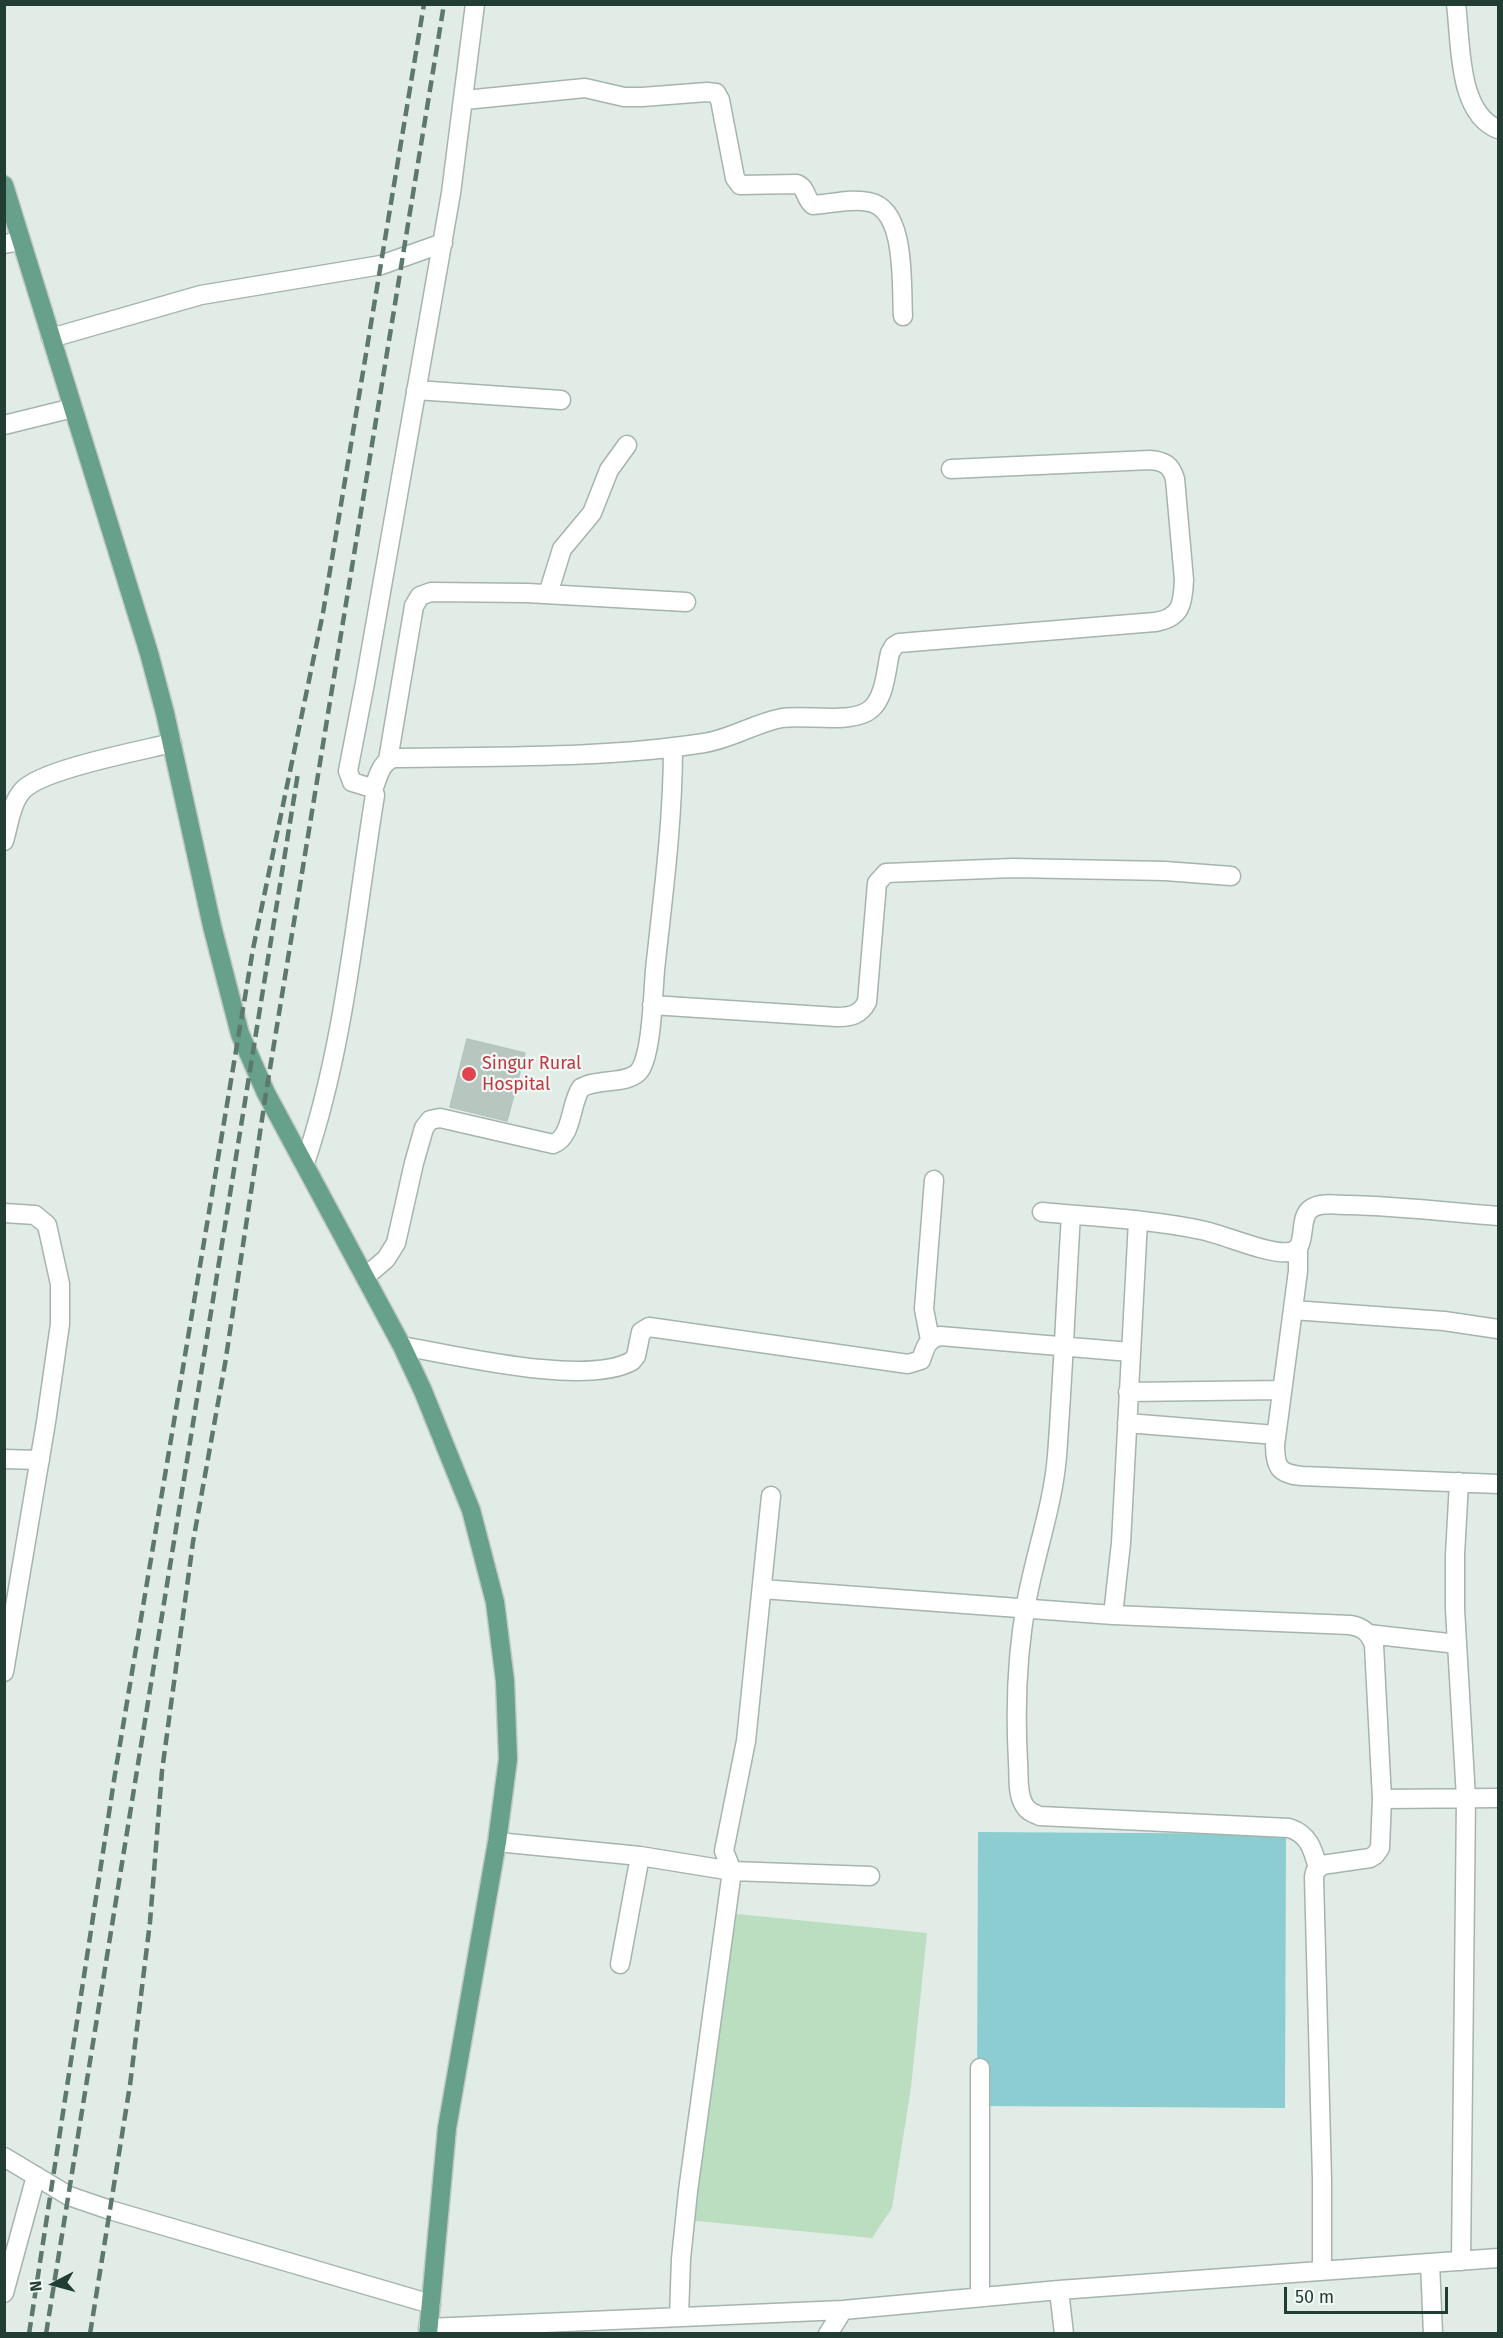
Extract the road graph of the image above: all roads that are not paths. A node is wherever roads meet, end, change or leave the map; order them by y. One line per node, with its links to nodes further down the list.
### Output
1 (476, 4): 3 (street)
2 (1456, 4): 4 (street)
3 (465, 100): 7 (street); 8 (street)
4 (1498, 129)
5 (4, 186): 6 (main road)
6 (13, 243): 9 (main road)
7 (443, 243): 9 (street); 10 (street)
8 (903, 316)
9 (51, 338): 12 (main road)
10 (417, 390): 11 (street); 21 (street)
11 (561, 400)
12 (73, 408): 13 (street); 18 (main road)
13 (4, 425)
14 (627, 445): 16 (street)
15 (951, 469): 19 (street)
16 (548, 594): 17 (street); 20 (street)
17 (686, 602)
18 (172, 743): 22 (street); 25 (main road)
19 (673, 747): 20 (street); 24 (street)
20 (388, 760): 21 (street)
21 (373, 790): 25 (street)
22 (4, 842)
23 (1231, 876): 24 (street)
24 (652, 1005): 33 (street)
25 (305, 1163): 33 (main road)
26 (934, 1180): 36 (street)
27 (1042, 1212): 29 (street)
28 (4, 1213): 45 (street)
29 (1071, 1215): 31 (street); 38 (street)
30 (1498, 1216): 32 (street)
31 (1138, 1221): 32 (street); 39 (street)
32 (1298, 1248): 34 (street)
33 (365, 1276): 37 (main road)
34 (1293, 1310): 35 (street); 40 (street)
35 (1498, 1329)
36 (930, 1340): 37 (street); 38 (street)
37 (402, 1346): 58 (main road)
38 (1062, 1347): 39 (street); 50 (street)
39 (1130, 1352): 41 (street)
40 (1282, 1390): 41 (street); 43 (street)
41 (1128, 1392): 42 (street)
42 (1127, 1423): 43 (street); 51 (street)
43 (1276, 1435): 46 (street)
44 (4, 1459): 45 (street)
45 (40, 1460): 54 (street)
46 (1459, 1482): 47 (street); 53 (street)
47 (1498, 1484)
48 (771, 1496): 49 (street)
49 (762, 1589): 50 (street); 61 (street)
50 (1026, 1608): 51 (street); 60 (street)
51 (1113, 1615): 52 (street)
52 (1368, 1634): 53 (street); 57 (street)
53 (1457, 1644): 55 (street)
54 (4, 1672)
55 (1466, 1798): 56 (street); 57 (street); 68 (street)
56 (1498, 1798)
57 (1382, 1799): 60 (street)
58 (497, 1842): 59 (street); 74 (main road)
59 (640, 1856): 61 (street); 63 (street)
60 (1318, 1868): 70 (street)
61 (732, 1871): 62 (street); 76 (street)
62 (870, 1876)
63 (620, 1964)
64 (980, 2068): 73 (street)
65 (4, 2157): 66 (street)
66 (36, 2176): 72 (street); 74 (street)
67 (1498, 2258): 68 (street)
68 (1461, 2261): 69 (street)
69 (1430, 2263): 70 (street); 80 (street)
70 (1322, 2270): 71 (street)
71 (1059, 2290): 73 (street); 79 (street)
72 (4, 2293)
73 (980, 2297): 75 (street)
74 (431, 2304): 77 (main road)
75 (843, 2310): 76 (street); 78 (street)
76 (679, 2316): 77 (street)
77 (428, 2331)
78 (828, 2334)
79 (1064, 2334)
80 (1433, 2334)

